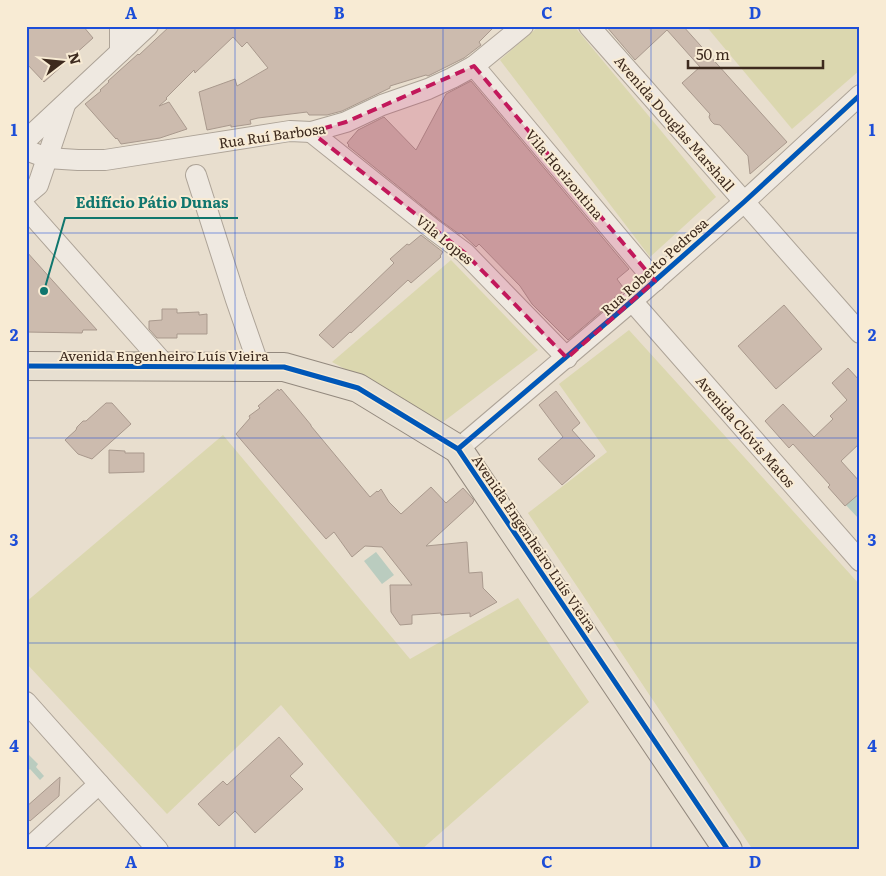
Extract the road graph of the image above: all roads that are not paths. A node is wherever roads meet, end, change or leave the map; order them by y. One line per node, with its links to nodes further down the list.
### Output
1 (120, 26): 5 (street)
2 (148, 26): 5 (street)
3 (523, 26): 6 (street, Rua Ruí Barbosa)
4 (589, 26): 15 (street, Avenida Douglas Marshall)
5 (120, 52): 8 (street)
6 (474, 66): 9 (street, Rua Ruí Barbosa); 17 (street, Vila Horizontina)
7 (860, 95): 15 (street, Rua Roberto Pedrosa)
8 (66, 103): 10 (street); 12 (street)
9 (311, 132): 12 (street, Rua Ruí Barbosa); 20 (street, Vila Lopes)
10 (26, 140)
11 (26, 150): 12 (street, Rua Ruí Barbosa)
12 (47, 158): 14 (street)
13 (196, 175): 23 (street)
14 (30, 183)
15 (744, 202): 17 (street, Rua Roberto Pedrosa); 19 (street, Avenida Douglas Marshall)
16 (26, 208): 22 (street)
17 (654, 281): 18 (street, Rua Roberto Pedrosa)
18 (632, 301): 20 (street, Rua Roberto Pedrosa); 25 (street, Avenida Clóvis Matos)
19 (860, 333)
20 (567, 358): 24 (street, Rua Roberto Pedrosa)
21 (26, 366): 22 (main road, Avenida Engenheiro Luís Vieira)
22 (166, 366): 23 (main road, Avenida Engenheiro Luís Vieira)
23 (258, 366): 24 (main road, Avenida Engenheiro Luís Vieira)
24 (458, 449): 30 (main road, Avenida Engenheiro Luís Vieira)
25 (860, 561)
26 (26, 702): 27 (street)
27 (99, 784): 28 (street); 29 (street)
28 (154, 848)
29 (27, 850)
30 (728, 850)

